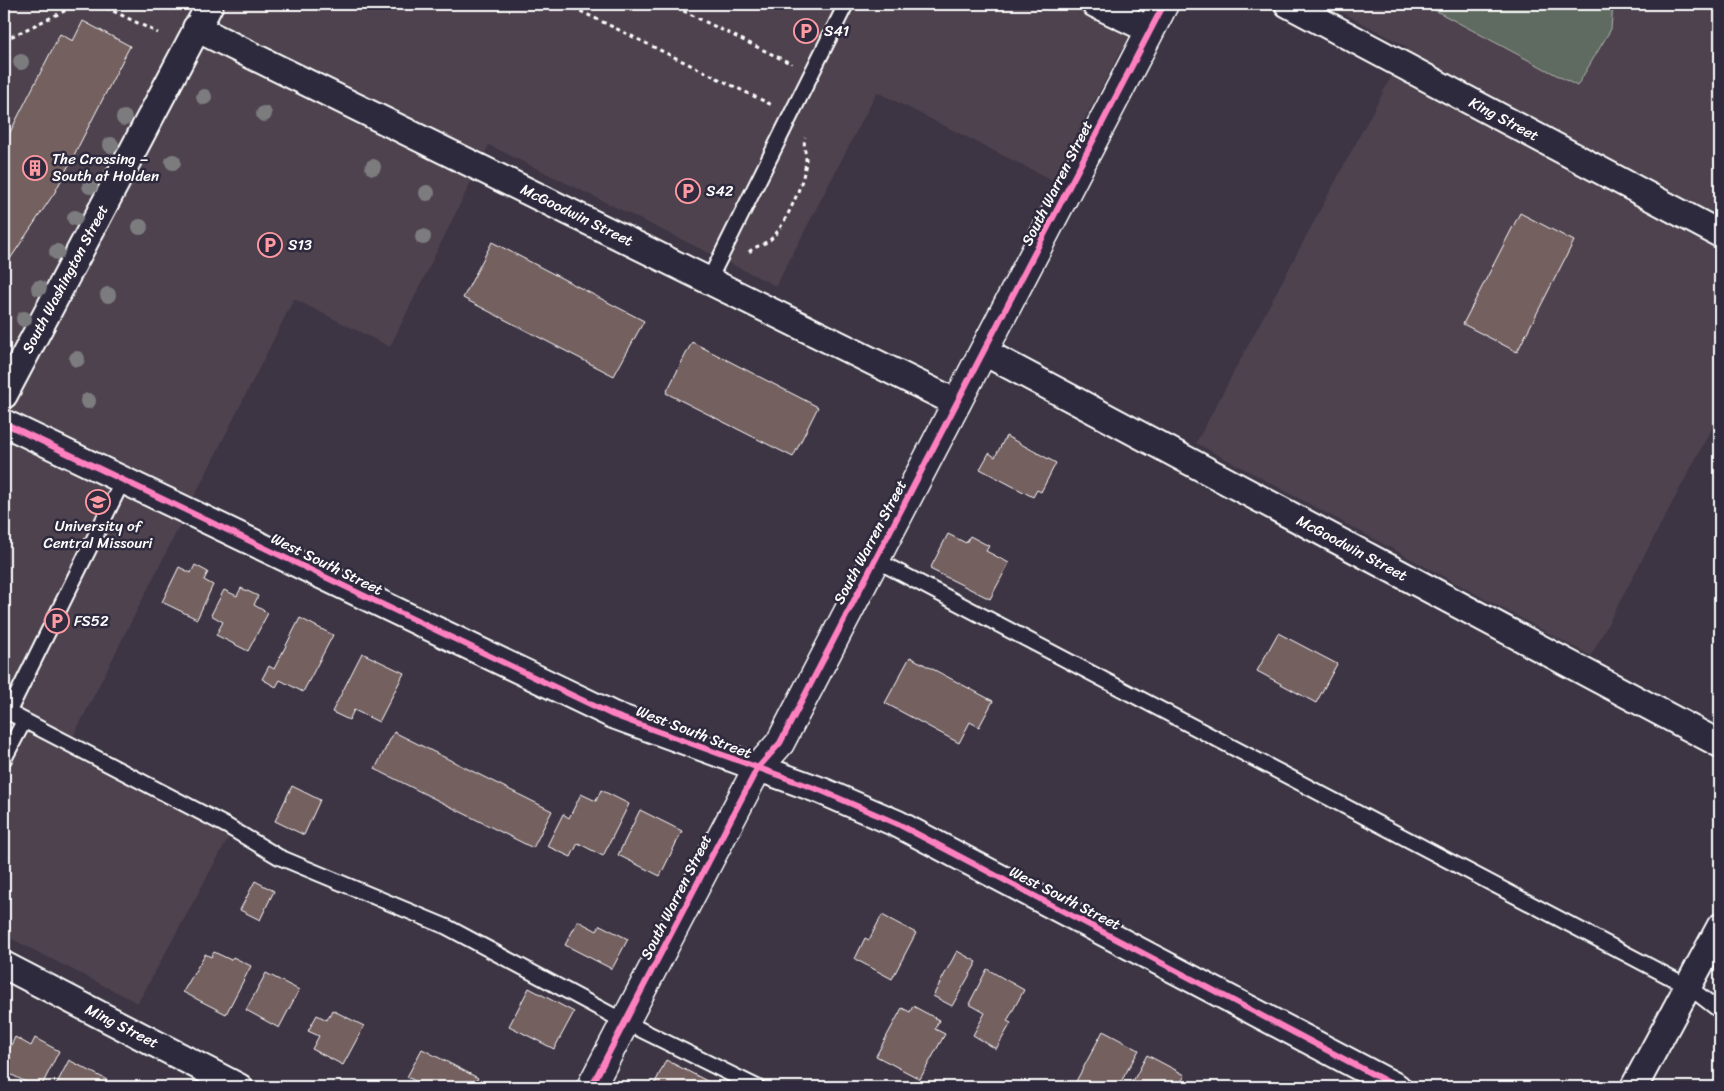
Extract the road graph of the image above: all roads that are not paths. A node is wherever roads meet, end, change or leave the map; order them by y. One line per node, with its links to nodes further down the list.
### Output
1 (210, 4): 6 (street, South Washington Street)
2 (846, 4): 9 (lane)
3 (1095, 4): 7 (street)
4 (1164, 4): 7 (street, South Warren Street)
5 (1288, 4): 8 (street, King Street)
6 (196, 28): 9 (street, McGoodwin Street); 11 (street, South Washington Street)
7 (1150, 30): 10 (street, South Warren Street)
8 (1720, 234)
9 (709, 280): 12 (street, McGoodwin Street)
10 (984, 352): 12 (street, South Warren Street); 18 (street, McGoodwin Street)
11 (4, 395)
12 (957, 403): 15 (street, South Warren Street)
13 (4, 423): 14 (street, West South Street)
14 (122, 480): 16 (lane); 20 (street, West South Street)
15 (874, 559): 20 (street, South Warren Street); 23 (lane)
16 (6, 712): 17 (lane)
17 (24, 721): 19 (lane); 25 (lane)
18 (1720, 744)
19 (4, 759)
20 (757, 769): 25 (street, South Warren Street); 29 (street, West South Street)
21 (1720, 927): 23 (street)
22 (4, 965): 26 (street, Ming Street)
23 (1689, 987): 24 (lane); 30 (street)
24 (1720, 1011)
25 (625, 1022): 27 (street, South Warren Street); 28 (lane)
26 (240, 1087)
27 (591, 1087)
28 (757, 1087)
29 (1397, 1087)
30 (1634, 1087)

